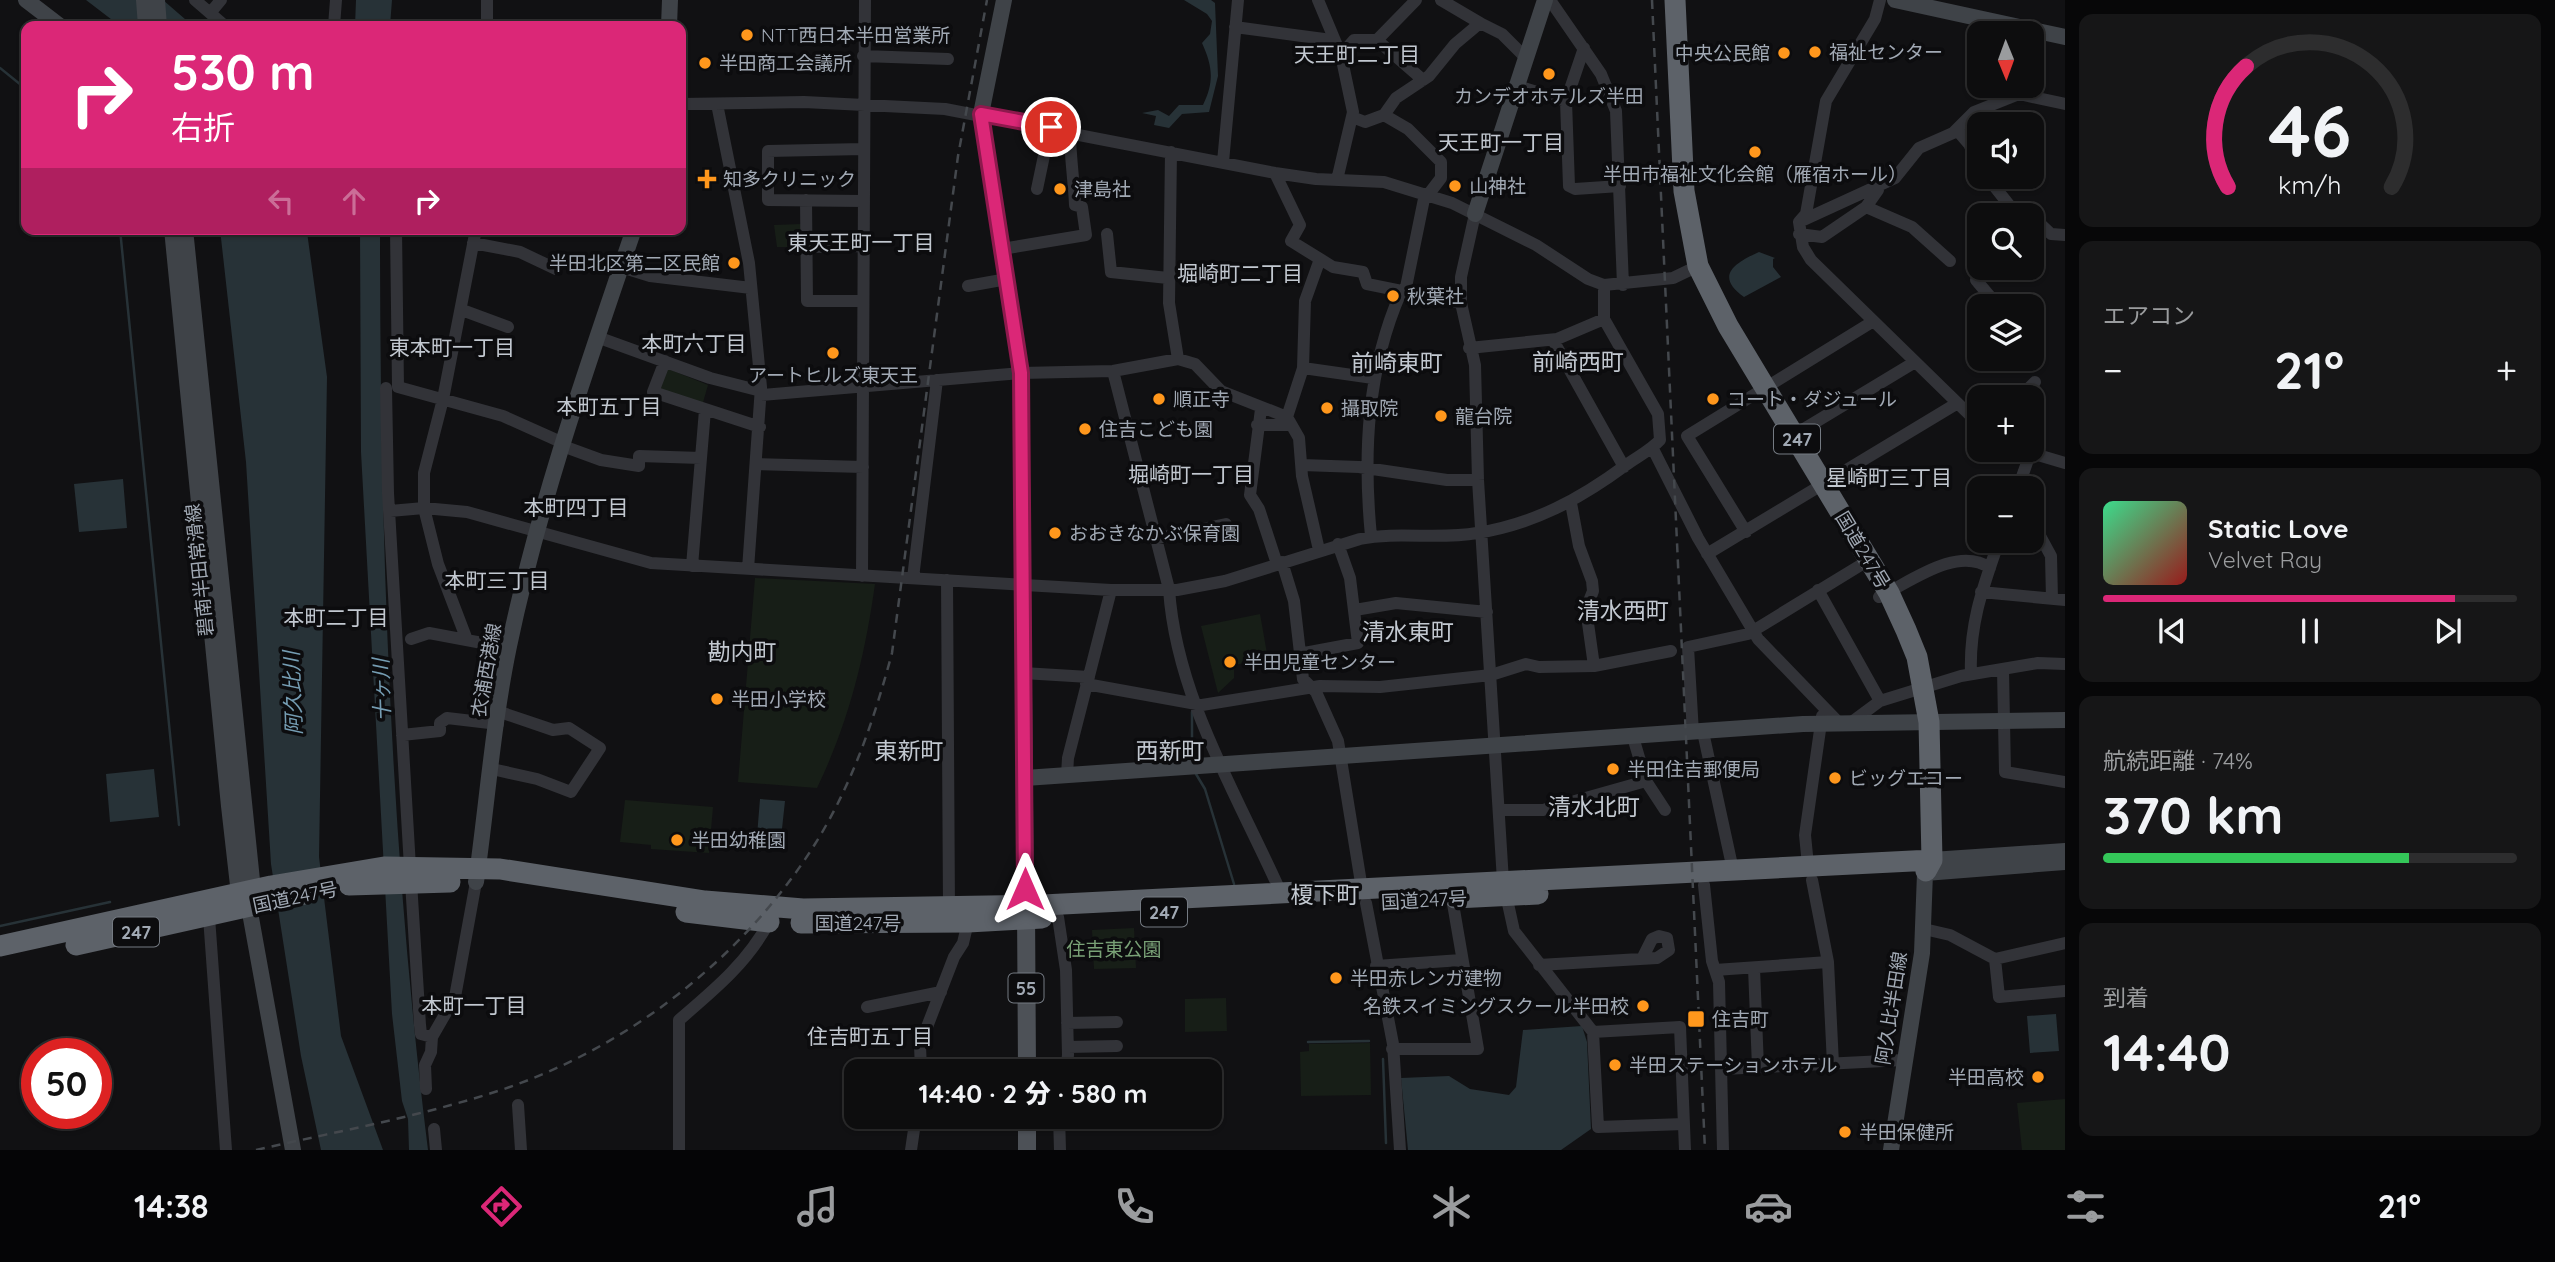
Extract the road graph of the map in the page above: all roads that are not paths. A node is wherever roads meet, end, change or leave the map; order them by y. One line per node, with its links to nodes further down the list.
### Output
1 (26, 0): 22 (main road)
2 (144, 0): 23 (main road)
3 (157, 0): 24 (main road)
4 (195, 0): 21 (street)
5 (221, 0): 21 (street)
6 (336, 0): 26 (street)
7 (487, 0): 27 (street)
8 (670, 0): 28 (main road)
9 (865, 0): 36 (street)
10 (1004, 0): 46 (main road)
11 (1238, 0): 30 (street)
12 (1318, 0): 35 (street)
13 (1416, 0): 33 (street)
14 (1441, 0): 29 (street)
15 (1548, 0): 34 (street); 37 (main road)
16 (1664, 0): 85 (highway, 国道247号 / 247)
17 (1675, 0): 85 (highway, 国道247号 / 247)
18 (1880, 0): 69 (street)
19 (1895, 0): 20 (main road)
20 (1922, 3): 31 (main road)
21 (211, 12): 25 (street)
22 (53, 21)
23 (146, 21)
24 (159, 21)
25 (220, 21)
26 (334, 21)
27 (487, 21)
28 (669, 21)
29 (1480, 23): 37 (street); 39 (street)
30 (1235, 27): 32 (street); 55 (street)
31 (2065, 37)
32 (1324, 39)
33 (1377, 40): 35 (street); 39 (street)
34 (1584, 48): 41 (street); 59 (street)
35 (1341, 55): 48 (street)
36 (863, 56): 38 (street); 44 (street)
37 (1526, 58): 40 (main road)
38 (948, 59)
39 (1423, 80): 47 (street)
40 (1517, 86): 41 (street); 67 (main road)
41 (1566, 101): 59 (street)
42 (686, 104): 43 (street)
43 (717, 104): 44 (street); 92 (street)
44 (863, 104): 46 (street); 53 (street)
45 (2065, 104): 50 (street)
46 (981, 114): 49 (street); 80 (main road)
47 (1384, 115): 48 (street); 62 (street)
48 (1352, 117): 57 (street)
49 (1051, 127): 51 (street); 60 (street)
50 (1957, 130): 52 (street); 58 (street)
51 (1070, 131): 54 (street); 80 (street)
52 (1967, 142)
53 (863, 149): 63 (street); 64 (street)
54 (1171, 152): 55 (street); 86 (street)
55 (1223, 162): 56 (street)
56 (1275, 173): 57 (street); 81 (street)
57 (1337, 180): 62 (street)
58 (1882, 185): 66 (street); 69 (street)
59 (1620, 186): 90 (street)
60 (1037, 189)
61 (1996, 189): 65 (street)
62 (1427, 195): 67 (street); 93 (street)
63 (806, 200): 64 (street); 79 (street)
64 (863, 201): 78 (street)
65 (2008, 203)
66 (1866, 207): 69 (street); 82 (street)
67 (1475, 214): 89 (street); 96 (street)
68 (2044, 227): 76 (street)
69 (1799, 228): 99 (street)
70 (1107, 234): 86 (street)
71 (173, 235): 217 (main road, 碧南半田常滑線)
72 (187, 235): 217 (main road, 碧南半田常滑線)
73 (396, 235): 118 (street)
74 (474, 235): 77 (street)
75 (631, 235): 83 (main road, 衣浦西港線)
76 (2065, 235)
77 (473, 243): 84 (street); 97 (street)
78 (863, 246): 79 (street); 95 (street)
79 (806, 247): 95 (street)
80 (1002, 249): 87 (main road)
81 (1320, 259): 93 (street); 107 (street)
82 (1950, 261)
83 (621, 267): 92 (street); 101 (main road, 衣浦西港線)
84 (556, 269)
85 (1693, 269): 90 (street); 116 (highway, 国道247号 / 247)
86 (1168, 278): 104 (street)
87 (1007, 279): 91 (street); 109 (main road)
88 (1976, 280): 94 (street)
89 (1604, 285): 90 (street); 98 (street)
90 (1623, 285)
91 (968, 286)
92 (751, 288): 117 (street)
93 (1403, 292): 96 (street); 110 (street)
94 (1988, 294)
95 (862, 301): 114 (street)
96 (1461, 303): 103 (street)
97 (461, 310): 100 (street); 118 (street)
98 (1604, 319): 102 (street); 128 (street)
99 (1872, 322): 106 (street); 116 (street)
100 (508, 327)
101 (597, 337): 105 (street); 127 (main road, 衣浦西港線)
102 (1553, 340): 103 (street); 135 (street)
103 (1469, 348): 137 (street)
104 (1178, 359): 108 (street); 120 (street)
105 (665, 361): 117 (street); 121 (street)
106 (1914, 362): 119 (street); 126 (street)
107 (1303, 368): 110 (street); 123 (street)
108 (1113, 371): 109 (street); 147 (street)
109 (1021, 373): 111 (street); 161 (main road)
110 (1373, 378): 136 (street)
111 (937, 380): 114 (street); 159 (street)
112 (2035, 382): 113 (street)
113 (2032, 385)
114 (863, 386): 117 (street); 134 (street)
115 (386, 388): 141 (street)
116 (1761, 391): 126 (highway, 国道247号 / 247); 143 (street)
117 (761, 393): 125 (street)
118 (443, 399): 127 (street); 140 (street)
119 (1956, 404): 122 (street); 138 (street)
120 (1261, 409): 123 (street); 124 (street)
121 (705, 410): 125 (street); 130 (street)
122 (1967, 414)
123 (1289, 421): 124 (street); 133 (street)
124 (1257, 425): 154 (street)
125 (760, 427): 132 (street)
126 (1789, 437): 138 (highway, 国道247号 / 247)
127 (561, 443): 130 (street); 144 (main road, 衣浦西港線)
128 (1652, 447): 135 (street); 152 (street)
129 (2044, 457): 131 (street)
130 (701, 458): 155 (street)
131 (2065, 463)
132 (756, 464): 134 (street); 157 (street)
133 (1301, 465): 136 (street); 150 (street)
134 (863, 467): 158 (street)
135 (1624, 467): 139 (street)
136 (1368, 468): 137 (street); 146 (street)
137 (1478, 480): 145 (street)
138 (1819, 487): 143 (street); 153 (highway, 国道247号 / 247)
139 (1571, 503): 145 (street); 177 (street)
140 (424, 508): 141 (street); 144 (street); 172 (street)
141 (390, 510): 195 (street)
142 (1226, 524): 147 (street)
143 (1746, 531): 152 (street)
144 (537, 532): 155 (street); 173 (main road, 衣浦西港線)
145 (1482, 532): 146 (street); 169 (street)
146 (1371, 536): 149 (street)
147 (1154, 539): 162 (street)
148 (2044, 543): 167 (street)
149 (1338, 544): 150 (street); 168 (street)
150 (1319, 550): 154 (street)
151 (1995, 553): 156 (street)
152 (1707, 554): 170 (street)
153 (1864, 562): 164 (street); 166 (highway, 国道247号 / 247)
154 (1280, 563): 162 (street); 175 (street)
155 (692, 566): 157 (street)
156 (1990, 568): 165 (street); 166 (street)
157 (748, 569): 158 (street)
158 (862, 576): 159 (street)
159 (913, 578): 160 (street)
160 (947, 580): 161 (street); 220 (street)
161 (1022, 584): 163 (street); 179 (main road)
162 (1169, 589): 163 (street); 186 (street)
163 (1111, 590): 182 (street)
164 (1818, 590): 170 (street); 185 (street)
165 (1981, 592): 167 (street); 180 (street)
166 (1884, 595): 184 (highway, 国道247号 / 247)
167 (2059, 600)
168 (1355, 610): 169 (street); 175 (street)
169 (1487, 612): 181 (street)
170 (1753, 630): 187 (street); 194 (street)
171 (411, 639): 172 (street)
172 (467, 640): 173 (street)
173 (509, 648): 188 (main road, 衣浦西港線)
174 (1671, 651): 177 (street)
175 (1300, 654): 183 (street)
176 (2065, 664): 178 (street)
177 (1594, 666): 181 (street)
178 (2003, 670): 180 (street); 189 (street)
179 (1023, 673): 182 (street); 202 (main road)
180 (1971, 674): 184 (street)
181 (1491, 675): 183 (street); 197 (street)
182 (1088, 680): 186 (street); 201 (street)
183 (1311, 688): 186 (street); 198 (street)
184 (1918, 689): 185 (street); 191 (highway, 国道247号 / 247)
185 (1880, 701): 193 (street)
186 (1195, 704): 199 (street)
187 (1822, 706): 192 (street); 193 (street)
188 (499, 718): 195 (street); 200 (main road, 衣浦西港線); 200 (street)
189 (2004, 720): 190 (main road); 191 (main road); 204 (street)
190 (2065, 720)
191 (1923, 722): 193 (main road); 209 (highway, 国道247号 / 247)
192 (1822, 724): 193 (main road); 194 (main road); 211 (street)
193 (1844, 724)
194 (1698, 732): 196 (main road); 210 (street)
195 (402, 735): 212 (street)
196 (1633, 737): 197 (main road); 203 (street)
197 (1496, 747): 198 (main road); 205 (street)
198 (1341, 757): 199 (main road); 218 (street)
199 (1221, 764): 201 (main road); 216 (street)
200 (492, 769): 213 (main road, 衣浦西港線)
201 (1067, 775): 202 (main road)
202 (1025, 778): 221 (main road)
203 (1646, 781): 205 (street); 206 (street)
204 (2065, 782)
205 (1499, 810): 215 (street)
206 (1665, 810)
207 (2065, 851): 209 (main road)
208 (2065, 862): 209 (main road)
209 (1925, 864): 211 (highway, 国道247号 / 247); 226 (main road, 阿久比半田線)
210 (1733, 870): 211 (highway, 国道247号 / 247); 215 (highway, 国道247号 / 247)
211 (1810, 872): 214 (highway, 国道247号 / 247); 233 (street)
212 (408, 874): 213 (highway, 国道247号 / 247); 217 (highway, 国道247号 / 247); 244 (street)
213 (477, 875): 220 (highway, 国道247号 / 247); 224 (highway, 国道247号 / 247); 244 (street)
214 (1704, 885): 215 (highway, 国道247号 / 247); 237 (street)
215 (1506, 889): 218 (highway, 国道247号 / 247); 219 (highway, 国道247号 / 247); 234 (street)
216 (1281, 893): 218 (highway, 国道247号 / 247); 221 (highway, 国道247号 / 247)
217 (257, 895): 222 (highway, 国道247号 / 247); 228 (highway, 国道247号 / 247); 263 (main road, 碧南半田常滑線)
218 (1364, 896): 219 (highway, 国道247号 / 247); 223 (highway, 国道247号 / 247); 235 (street)
219 (1452, 898): 231 (street)
220 (949, 908): 221 (highway, 国道247号 / 247)
221 (1026, 913): 223 (highway, 国道247号 / 247); 225 (highway, 国道247号 / 247); 249 (main road, 55)
222 (209, 917): 232 (highway, 国道247号 / 247); 262 (street)
223 (1058, 917): 242 (street)
224 (769, 922): 225 (highway, 国道247号 / 247); 266 (street)
225 (968, 922): 239 (street)
226 (1924, 929): 230 (street); 251 (main road, 阿久比半田線)
227 (2065, 943): 230 (street)
228 (0, 946)
229 (1642, 959): 234 (street)
230 (1995, 959): 238 (street)
231 (1461, 960): 235 (street); 247 (street)
232 (0, 961)
233 (1828, 962): 236 (street); 252 (street)
234 (1539, 965): 243 (street)
235 (1376, 966): 247 (street)
236 (1754, 968): 237 (street); 253 (street)
237 (1715, 970): 254 (street)
238 (2065, 990)
239 (941, 992): 240 (street); 248 (street)
240 (867, 1007)
241 (1117, 1022): 242 (street)
242 (1067, 1023): 246 (street)
243 (1593, 1032): 257 (street); 257 (street)
244 (432, 1037): 255 (street)
245 (1117, 1046): 246 (street)
246 (1068, 1048): 250 (street)
247 (1392, 1049): 270 (street)
248 (921, 1059)
249 (1027, 1059)
250 (1067, 1059)
251 (1905, 1060): 252 (street); 273 (main road, 阿久比半田線)
252 (1833, 1064): 253 (street)
253 (1758, 1068): 254 (street)
254 (1723, 1069): 272 (street)
255 (426, 1089)
256 (518, 1105): 265 (street)
257 (1684, 1124): 271 (street)
258 (433, 1129): 264 (street)
259 (914, 1129): 267 (street)
260 (1027, 1129): 268 (main road)
261 (1059, 1129): 269 (street)
262 (226, 1150)
263 (293, 1150)
264 (436, 1150)
265 (520, 1150)
266 (680, 1150)
267 (911, 1150)
268 (1027, 1150)
269 (1060, 1150)
270 (1400, 1150)
271 (1685, 1150)
272 (1723, 1150)
273 (1891, 1150)

